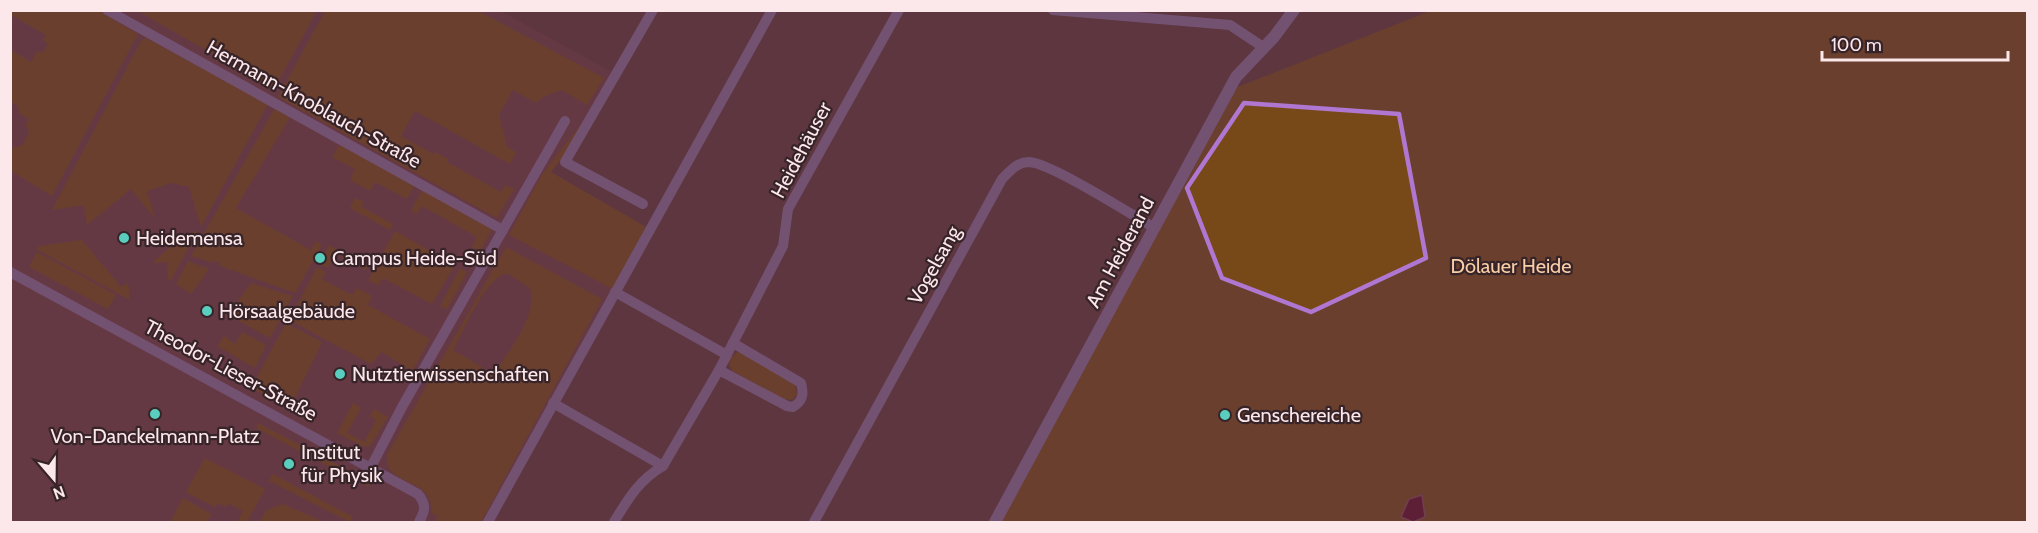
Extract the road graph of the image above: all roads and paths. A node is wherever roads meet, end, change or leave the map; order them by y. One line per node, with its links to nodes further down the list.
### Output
1 (107, 10): 11 (street, Hermann-Knoblauch-Straße)
2 (772, 10): 13 (street)
3 (899, 10): 14 (street, Heidehäuser)
4 (1053, 10): 7 (street)
5 (1294, 10): 7 (street, Am Heiderand)
6 (649, 12): 9 (street)
7 (1263, 47): 10 (street, Am Heiderand)
8 (565, 122): 11 (street)
9 (643, 204)
10 (1155, 228): 23 (street, Vogelsang); 24 (street, Am Heiderand)
11 (503, 230): 18 (street)
12 (10, 272): 18 (street, Theodor-Lieser-Straße)
13 (615, 292): 15 (street); 17 (street)
14 (733, 343): 15 (street, Heidehäuser); 16 (street)
15 (727, 355): 16 (street, Heidehäuser)
16 (719, 370): 19 (street, Heidehäuser)
17 (552, 403): 19 (street); 21 (street)
18 (371, 466): 20 (street, Theodor-Lieser-Straße)
19 (663, 466): 22 (street, Heidehäuser)
20 (419, 522)
21 (488, 522)
22 (614, 522)
23 (814, 522)
24 (995, 522)

